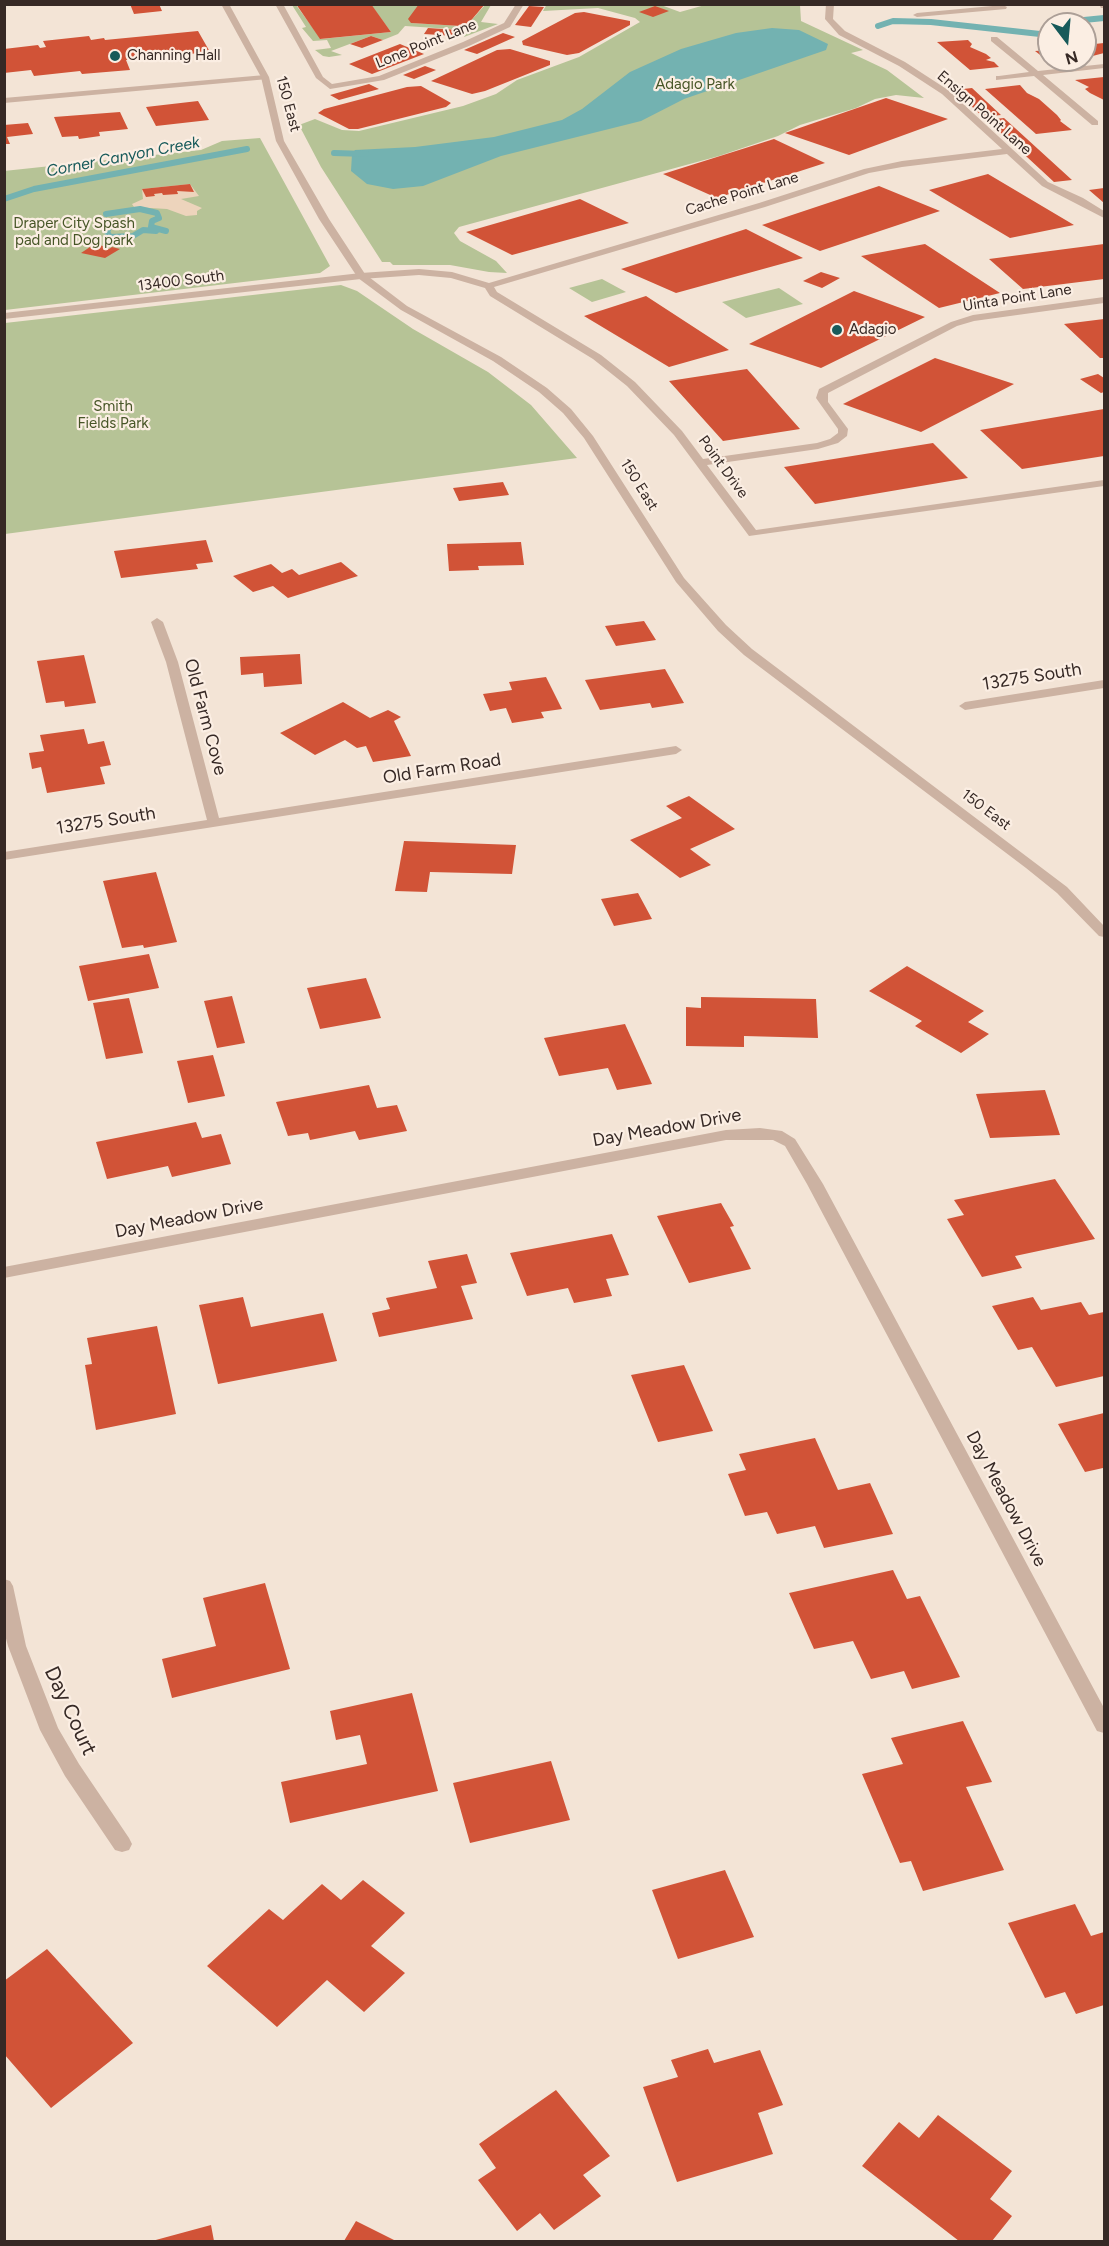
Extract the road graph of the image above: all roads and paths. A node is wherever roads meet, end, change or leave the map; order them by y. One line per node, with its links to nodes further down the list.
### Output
1 (225, 4): 10 (street, 150 East)
2 (279, 4): 3 (street, Lone Point Lane)
3 (520, 4)
4 (830, 4): 14 (street, Ensign Point Lane)
5 (1004, 8): 6 (street)
6 (917, 15)
7 (994, 39): 9 (street)
8 (1104, 66): 9 (street)
9 (1037, 74): 11 (street); 13 (street)
10 (265, 77): 12 (street); 16 (street, 150 East)
11 (999, 78)
12 (4, 101)
13 (1095, 123)
14 (1008, 151): 15 (street, Ensign Point Lane); 17 (street, Cache Point Lane)
15 (1104, 215)
16 (361, 276): 17 (street, Point Drive); 19 (street, 13400 South); 28 (street, 150 East)
17 (489, 286): 20 (street, Point Drive)
18 (1104, 300): 20 (street, Uinta Point Lane)
19 (4, 316)
20 (701, 463): 21 (street, Point Drive)
21 (1104, 483)
22 (157, 622): 26 (street, Old Farm Cove)
23 (1104, 684): 24 (street, 13275 South)
24 (964, 706)
25 (676, 750): 26 (street, Old Farm Road)
26 (214, 822): 27 (street, 13275 South)
27 (4, 856)
28 (1104, 933)
29 (4, 1273): 31 (street, Day Meadow Drive)
30 (4, 1586): 32 (street, Day Court)
31 (1104, 1725)
32 (122, 1844)

